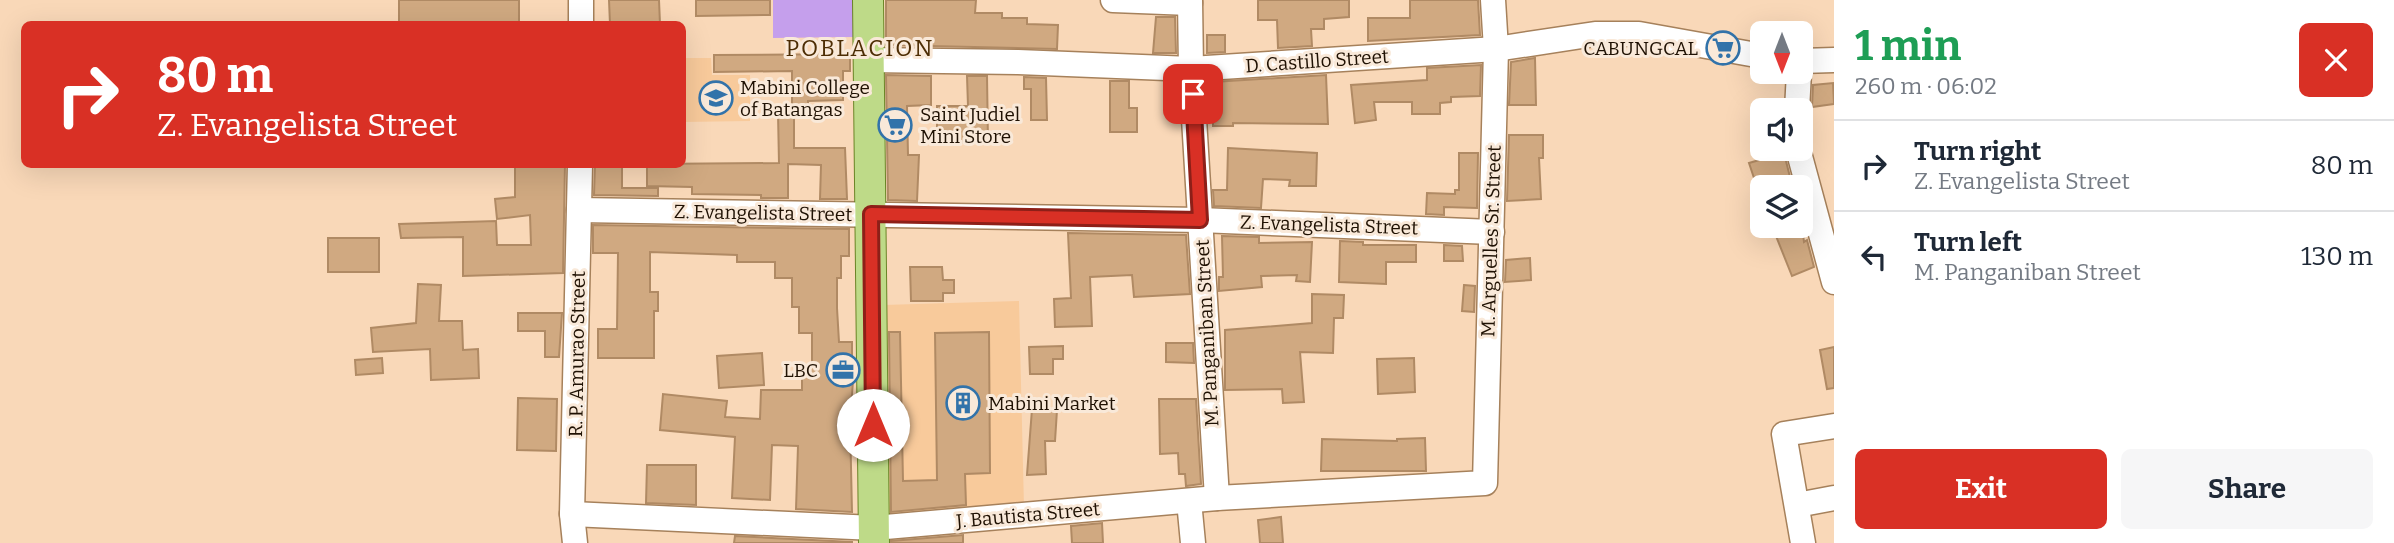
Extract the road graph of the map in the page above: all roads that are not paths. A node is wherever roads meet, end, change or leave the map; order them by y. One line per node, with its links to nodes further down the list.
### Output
1 (581, 0): 6 (street)
2 (868, 0): 9 (main road)
3 (1113, 0): 5 (street)
4 (1493, 0): 7 (street, M. Arguelles Sr. Street)
5 (1190, 1): 12 (street, M. Panganiban Street)
6 (581, 21)
7 (1496, 49): 8 (street, D. Castillo Street); 12 (street, D. Castillo Street); 18 (street, M. Arguelles Sr. Street)
8 (1750, 54)
9 (868, 60): 12 (street, D. Castillo Street); 16 (main road)
10 (1834, 60): 11 (street)
11 (1813, 61)
12 (1191, 69): 17 (street, M. Panganiban Street)
13 (1802, 161): 19 (street)
14 (580, 168): 15 (street, R. P. Amurao Street)
15 (579, 210): 16 (street, Z. Evangelista Street); 27 (street, R. P. Amurao Street)
16 (871, 214): 17 (street, Z. Evangelista Street); 28 (main road)
17 (1200, 220): 18 (street, Z. Evangelista Street); 23 (street, M. Panganiban Street)
18 (1492, 232): 22 (street, M. Arguelles Sr. Street)
19 (1830, 250): 20 (street)
20 (1834, 282)
21 (1834, 426): 26 (street)
22 (1485, 483): 23 (street, J. Bautista Street)
23 (1217, 498): 25 (street, J. Bautista Street)
24 (1834, 498): 26 (street)
25 (1189, 501): 28 (street, J. Bautista Street); 30 (street)
26 (1797, 505): 31 (street)
27 (572, 514): 28 (street, J. Bautista Street); 29 (street, R. P. Amurao Street)
28 (874, 535)
29 (575, 543)
30 (1193, 543)
31 (1803, 543)

